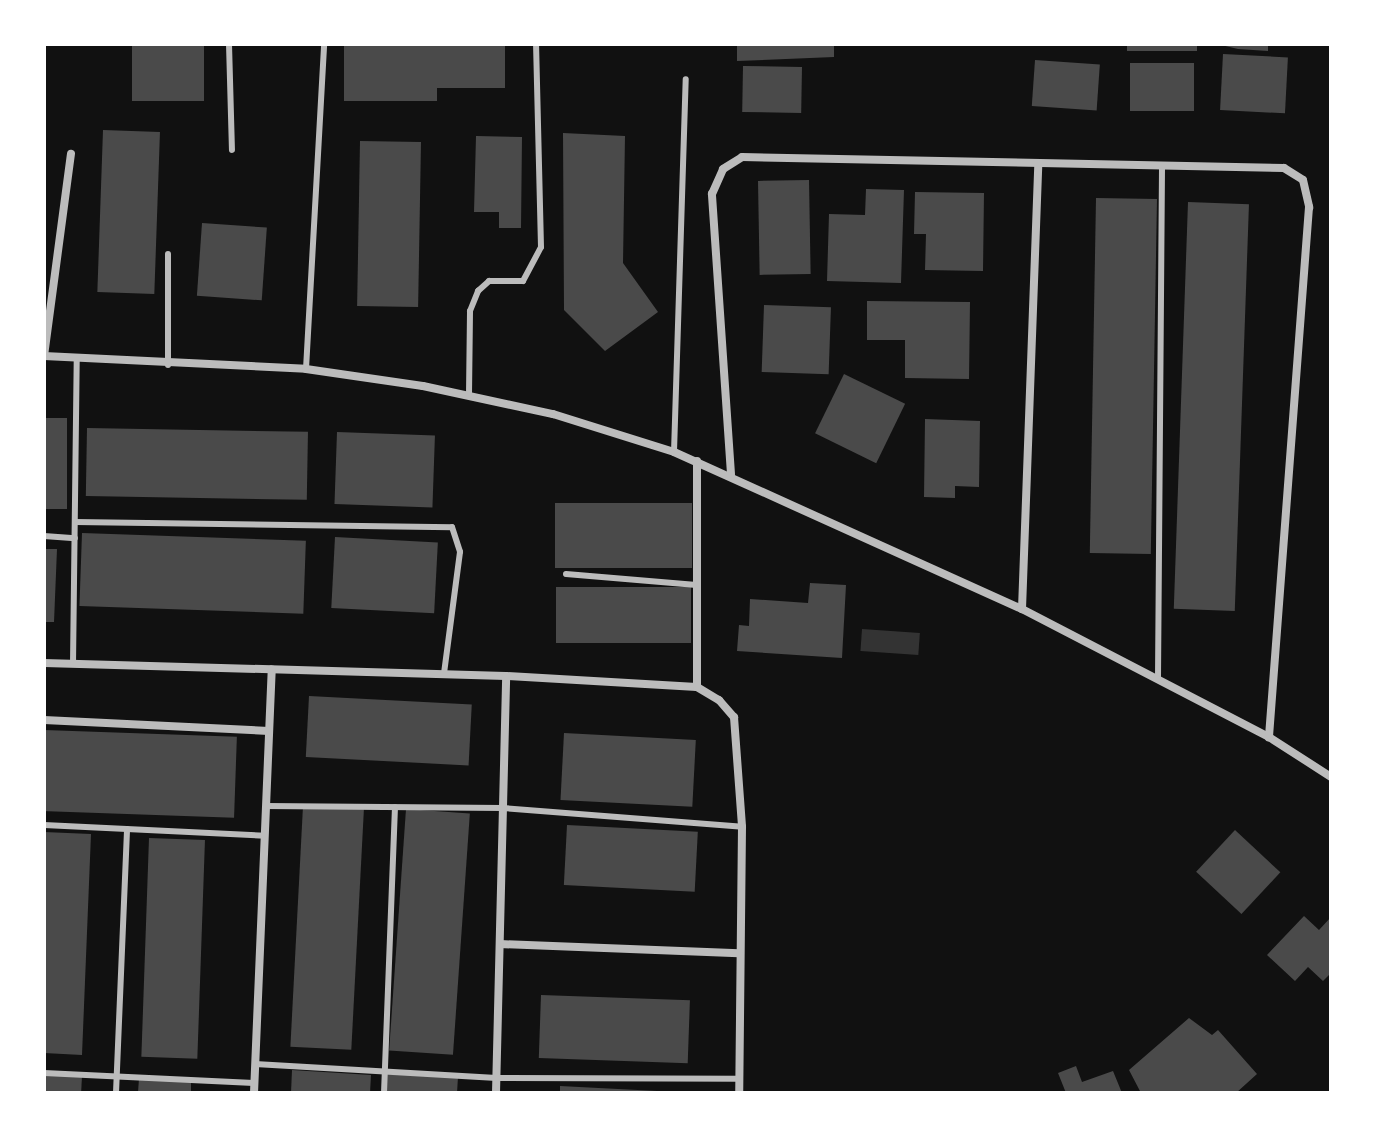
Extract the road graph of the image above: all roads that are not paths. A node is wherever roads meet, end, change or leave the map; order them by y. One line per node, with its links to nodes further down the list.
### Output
1 (229, 44): 5 (lane)
2 (324, 44): 13 (lane)
3 (536, 44): 14 (lane)
4 (686, 79): 15 (lane)
5 (232, 150)
6 (71, 154): 10 (street)
7 (1038, 166): 8 (street); 17 (street); 23 (street)
8 (1162, 166): 29 (lane); 33 (street)
9 (168, 254): 12 (lane)
10 (44, 356): 11 (street)
11 (77, 358): 12 (street); 18 (lane)
12 (168, 365): 13 (street)
13 (306, 369): 14 (street)
14 (469, 394): 15 (street)
15 (674, 452): 16 (street)
16 (697, 461): 17 (street); 22 (street)
17 (731, 474): 23 (street)
18 (75, 522): 20 (lane); 27 (lane)
19 (44, 536): 20 (lane)
20 (75, 538): 25 (lane)
21 (566, 574): 22 (lane)
22 (697, 585): 30 (street)
23 (1022, 609): 29 (street)
24 (44, 663): 25 (street)
25 (73, 664): 26 (street)
26 (272, 669): 27 (street); 32 (street)
27 (444, 673): 28 (street)
28 (506, 676): 30 (street); 37 (street)
29 (1158, 678): 33 (street)
30 (697, 687): 39 (street)
31 (44, 720): 32 (street)
32 (269, 731): 35 (street)
33 (1269, 737): 34 (street)
34 (1331, 777)
35 (266, 806): 36 (lane); 41 (street)
36 (395, 807): 37 (lane); 45 (lane)
37 (503, 808): 39 (lane); 42 (street)
38 (44, 825): 40 (lane)
39 (742, 827): 43 (street)
40 (127, 829): 41 (lane); 47 (lane)
41 (265, 836): 44 (street)
42 (500, 944): 43 (street); 48 (street)
43 (739, 953): 49 (street)
44 (255, 1064): 45 (lane); 50 (street)
45 (385, 1071): 48 (lane); 53 (lane)
46 (44, 1073): 47 (lane)
47 (117, 1076): 50 (lane); 51 (lane)
48 (497, 1078): 49 (lane); 54 (street)
49 (739, 1079): 55 (street)
50 (254, 1083): 52 (street)
51 (116, 1093)
52 (254, 1093)
53 (384, 1093)
54 (496, 1093)
55 (739, 1093)

